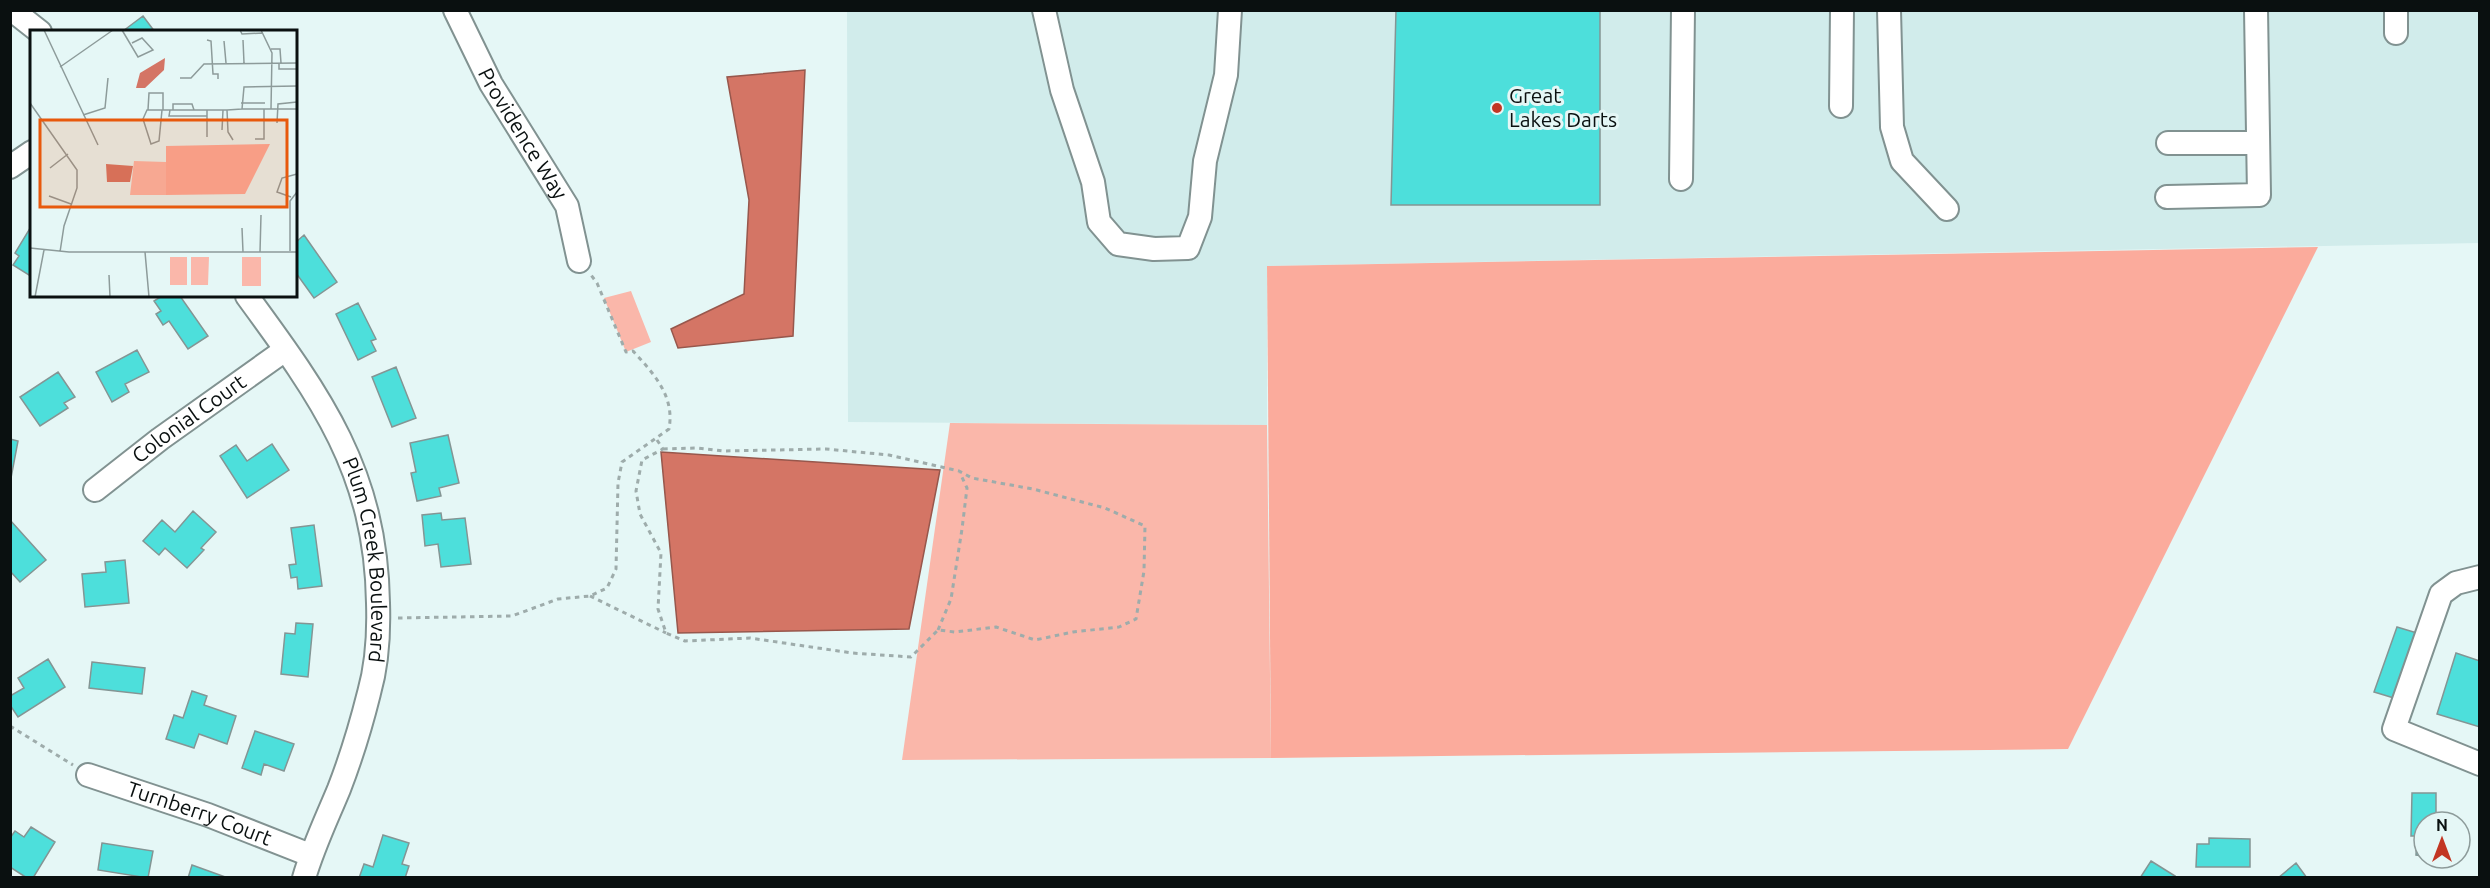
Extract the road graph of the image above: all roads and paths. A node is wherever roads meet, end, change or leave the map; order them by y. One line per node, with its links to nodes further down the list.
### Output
1 (12, 10): 9 (street)
2 (455, 10): 18 (street, Providence Way)
3 (1044, 10): 4 (street)
4 (1230, 10)
5 (1683, 10): 15 (street)
6 (1842, 10): 10 (street)
7 (1889, 10): 17 (street)
8 (2256, 10): 11 (street)
9 (37, 30)
10 (1841, 106)
11 (2258, 142): 12 (street); 16 (street)
12 (2168, 143)
13 (30, 153): 14 (street)
14 (10, 167)
15 (1681, 179)
16 (2167, 197)
17 (1947, 209)
18 (579, 261): 21 (path)
19 (248, 297): 20 (street, Plum Creek Boulevard)
20 (285, 350): 24 (street, Colonial Court); 27 (street, Plum Creek Boulevard)
21 (657, 440): 22 (path); 26 (path)
22 (663, 448): 23 (path); 29 (path)
23 (959, 471): 28 (path); 28 (path)
24 (95, 490)
25 (2480, 577): 31 (street)
26 (590, 596): 27 (path); 29 (path)
27 (378, 618): 33 (street, Plum Creek Boulevard)
28 (938, 630): 29 (path)
29 (666, 633)
30 (10, 726): 32 (path)
31 (2480, 764)
32 (88, 775): 33 (street, Turnberry Court)
33 (310, 855): 34 (street, Plum Creek Boulevard)
34 (304, 878)

